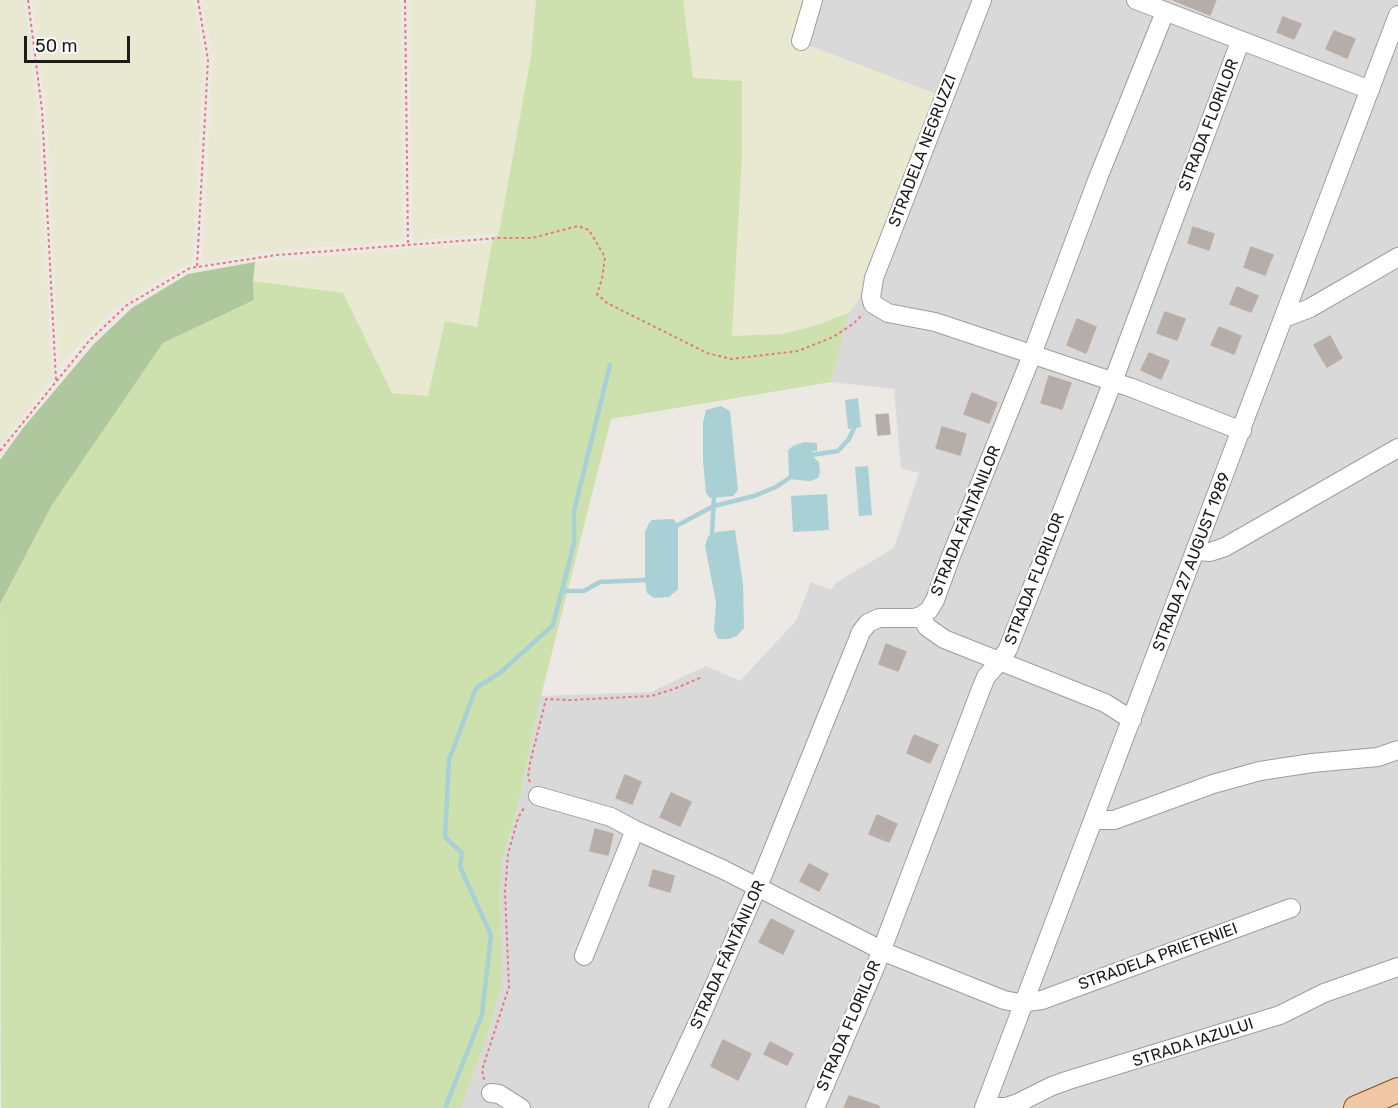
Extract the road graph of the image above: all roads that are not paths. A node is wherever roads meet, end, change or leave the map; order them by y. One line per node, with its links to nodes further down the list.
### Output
1 (813, 0): 6 (street)
2 (982, 0): 11 (street, STRADELA NEGRUZZI)
3 (1136, 0): 4 (street)
4 (1165, 12): 7 (street); 11 (street, STRADA FÂNTÂNILOR)
5 (1398, 15): 8 (street, STRADA 27 AUGUST 1989)
6 (801, 41)
7 (1240, 42): 8 (street); 12 (street, STRADA FLORILOR)
8 (1370, 90): 10 (street, STRADA 27 AUGUST 1989)
9 (1398, 257): 10 (street)
10 (1284, 318): 13 (street, STRADA 27 AUGUST 1989)
11 (1032, 355): 12 (street); 16 (street, STRADA FÂNTÂNILOR)
12 (1112, 382): 13 (street); 17 (street, STRADA FLORILOR)
13 (1242, 431): 15 (street, STRADA 27 AUGUST 1989)
14 (1398, 448): 15 (street)
15 (1196, 551): 18 (street, STRADA 27 AUGUST 1989)
16 (921, 616): 17 (street); 23 (street, STRADA FÂNTÂNILOR)
17 (999, 662): 18 (street); 25 (street, STRADA FLORILOR)
18 (1132, 720): 21 (street, STRADA 27 AUGUST 1989)
19 (1398, 750): 21 (street)
20 (538, 796): 22 (street)
21 (1094, 820): 28 (street, STRADA 27 AUGUST 1989)
22 (635, 830): 23 (street); 26 (street)
23 (757, 887): 25 (street); 33 (street, STRADA FÂNTÂNILOR)
24 (1291, 908): 28 (street, STRADELA PRIETENIEI)
25 (881, 951): 28 (street); 34 (street, STRADA FLORILOR)
26 (584, 956)
27 (1398, 967): 31 (street, STRADA IAZULUI)
28 (1024, 1004): 31 (street, STRADA 27 AUGUST 1989)
29 (1398, 1090): 35 (main road)
30 (491, 1093): 32 (street)
31 (985, 1107)
32 (521, 1108)
33 (657, 1108)
34 (815, 1108)
35 (1356, 1108)

